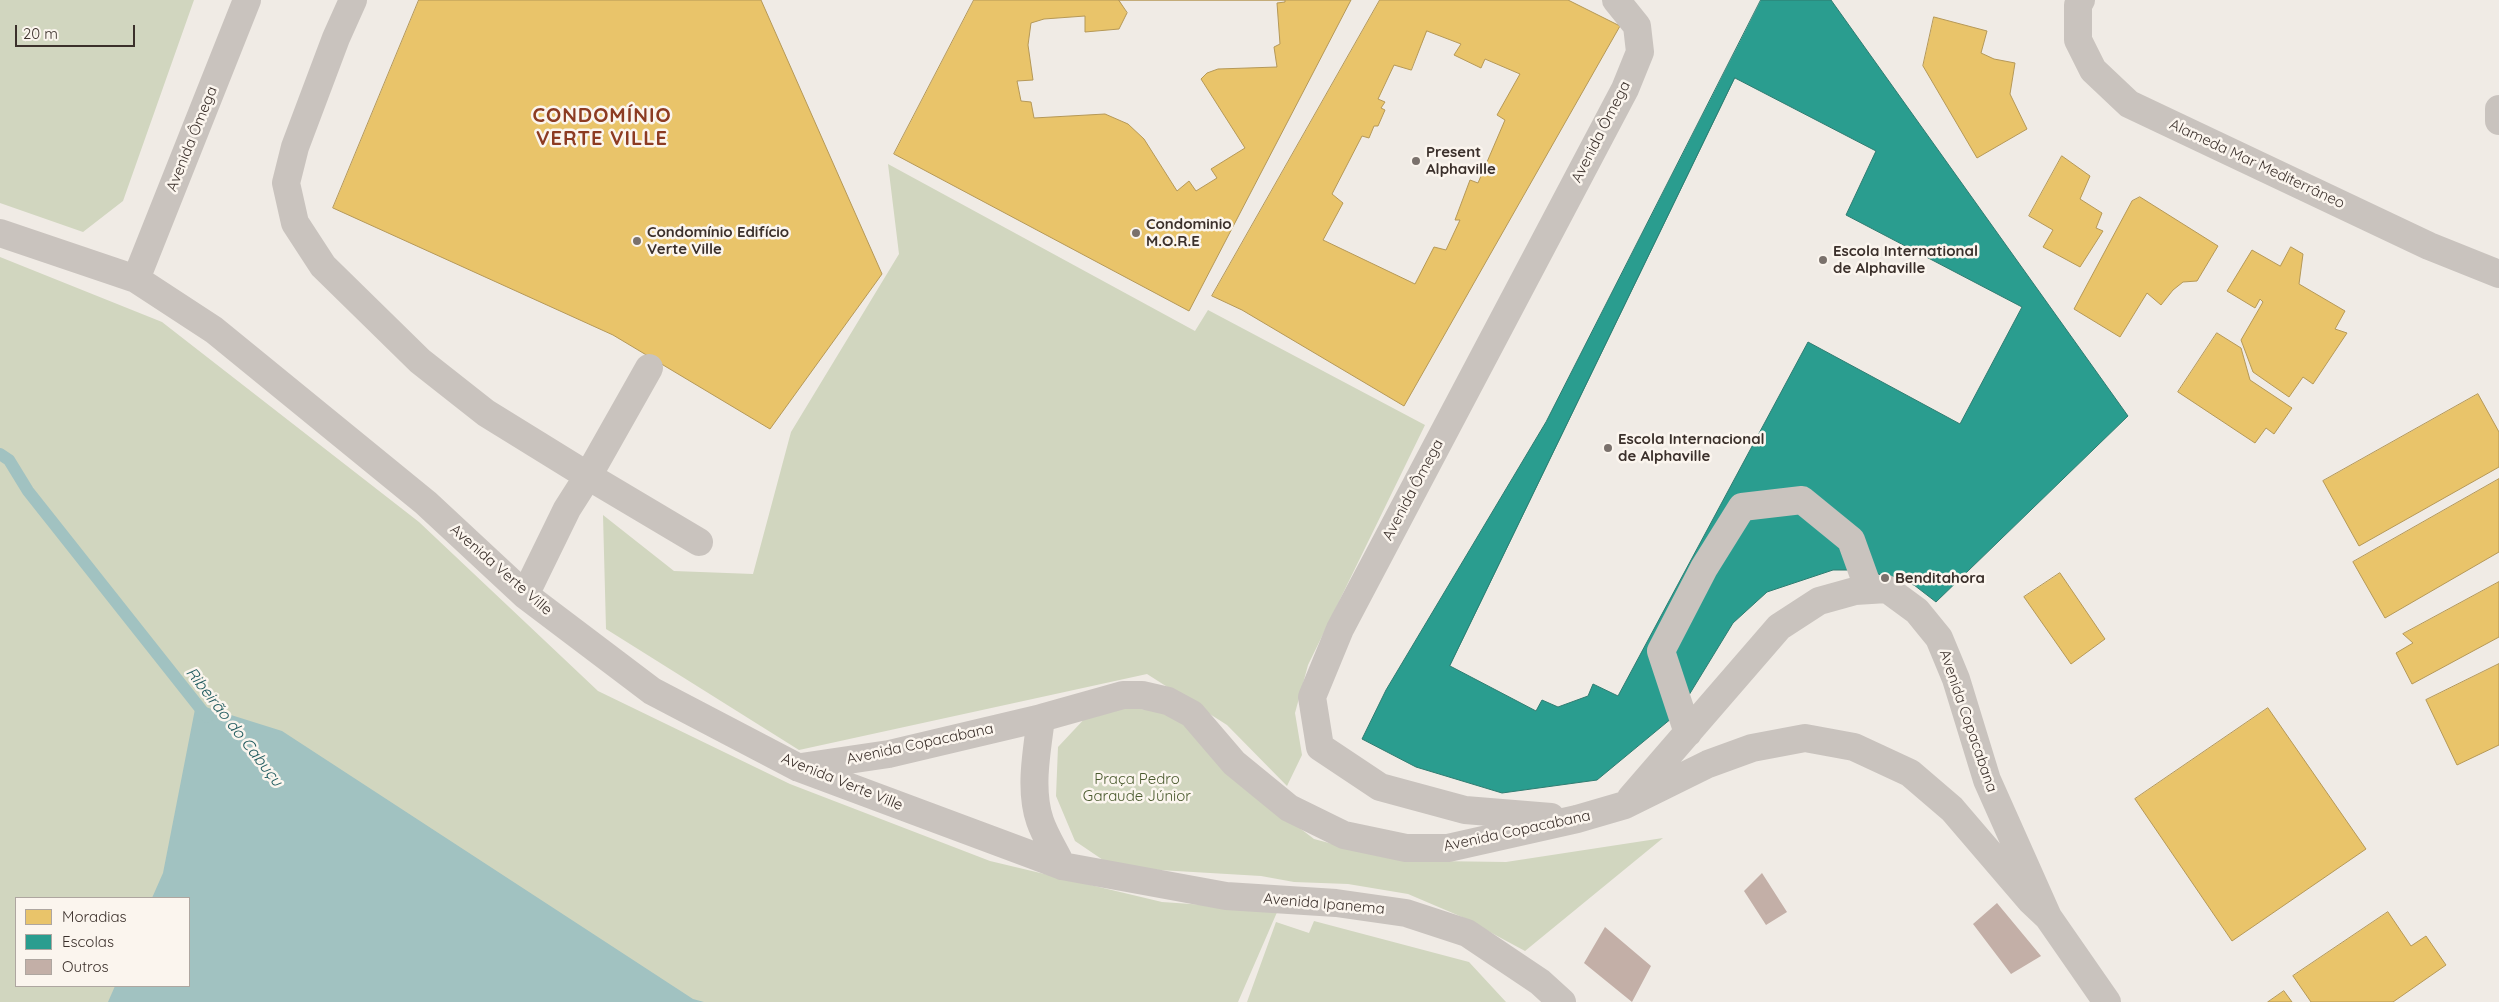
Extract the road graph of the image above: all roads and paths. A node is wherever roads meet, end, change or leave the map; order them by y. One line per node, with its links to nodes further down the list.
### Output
1 (247, 0): 9 (street, Avenida Ômega)
2 (353, 0): 11 (street)
3 (1616, 0): 19 (street, Avenida Ômega)
4 (2081, 0): 8 (street, Alameda Mar Mediterrâneo)
5 (2499, 109): 6 (street)
6 (2499, 121)
7 (0, 233): 9 (street, Avenida Verte Ville)
8 (2499, 274)
9 (136, 279): 14 (street, Avenida Verte Ville)
10 (649, 368): 11 (street)
11 (588, 476): 12 (street); 14 (street)
12 (699, 542)
13 (1869, 590): 16 (street, Avenida Copacabana); 16 (street); 21 (street, Avenida Copacabana)
14 (524, 595): 17 (street, Avenida Verte Ville)
15 (1041, 718): 17 (street, Avenida Copacabana); 19 (street, Avenida Copacabana); 20 (street)
16 (1688, 733): 18 (street, Avenida Copacabana)
17 (799, 768): 20 (street, Avenida Verte Ville)
18 (1625, 805): 19 (street, Avenida Copacabana); 21 (street, Avenida Copacabana)
19 (1577, 819)
20 (1062, 866): 22 (street, Avenida Ipanema)
21 (2048, 917): 23 (street, Avenida Copacabana)
22 (1562, 1002)
23 (2107, 1002)

